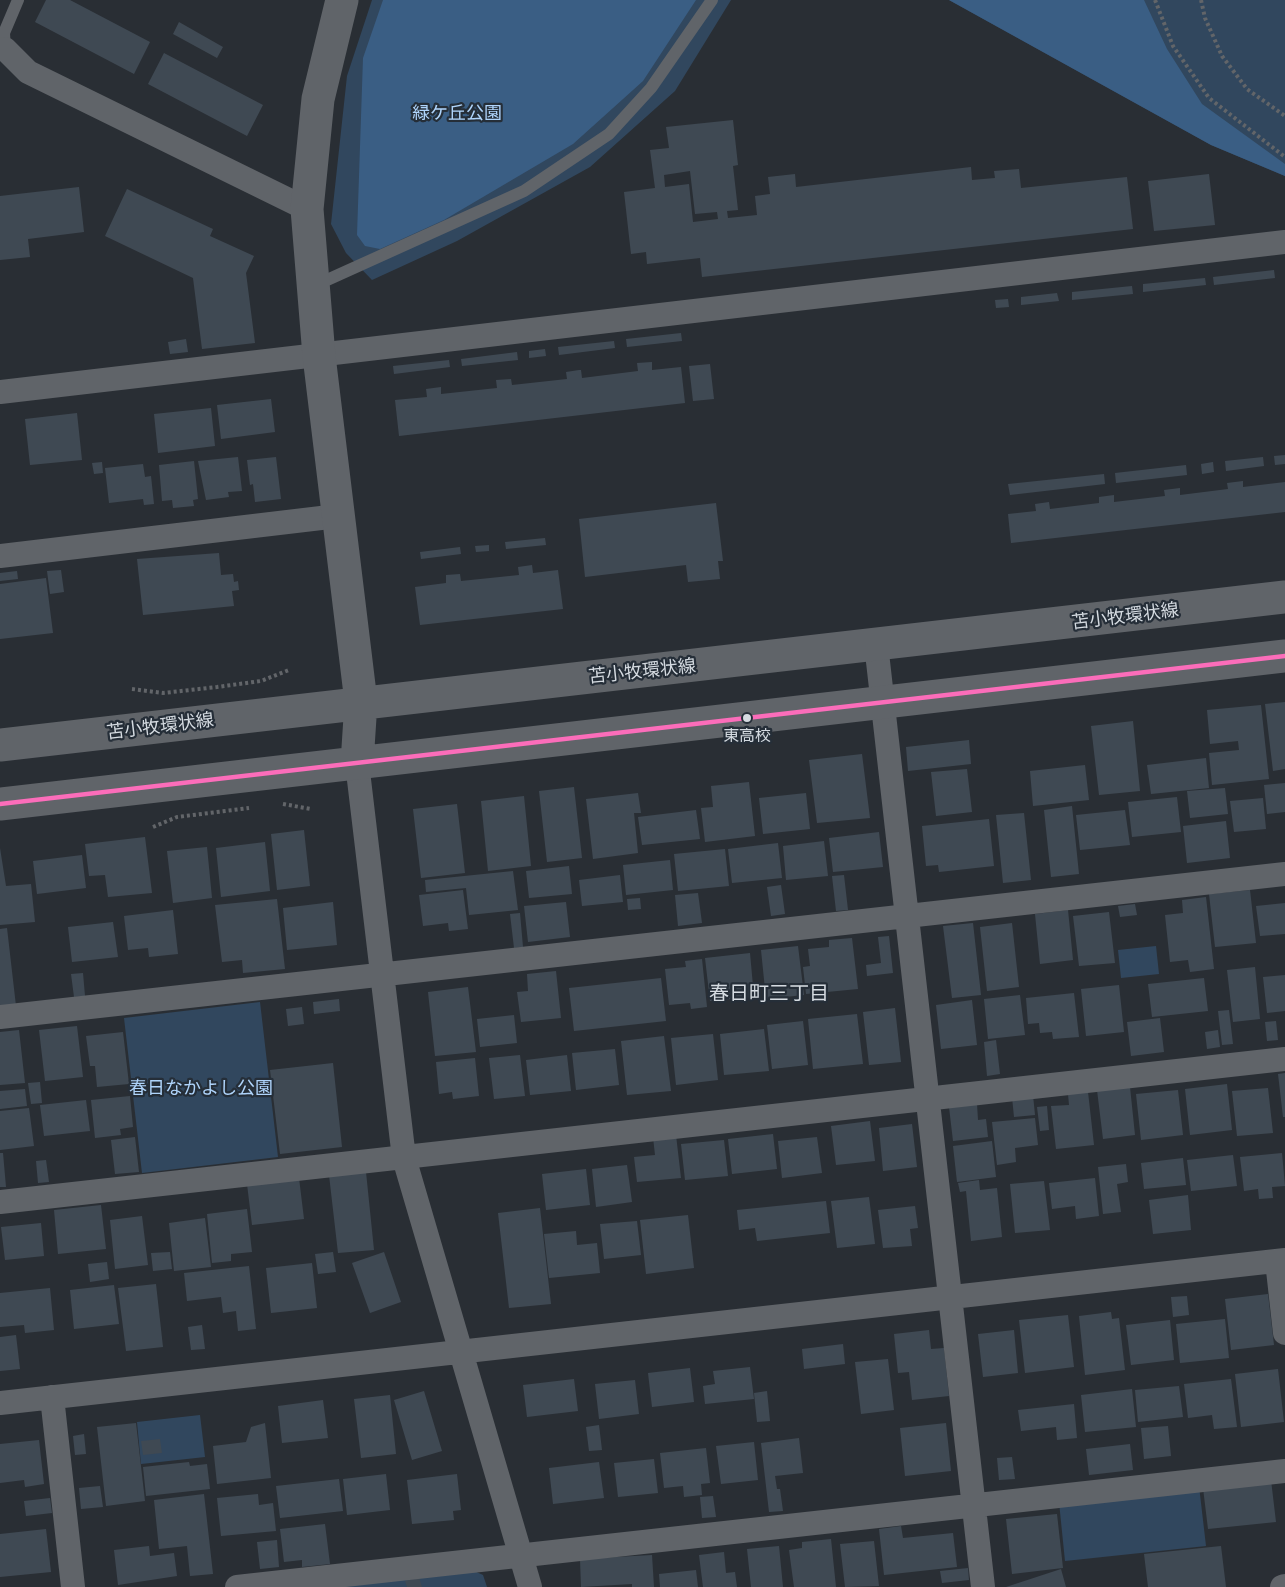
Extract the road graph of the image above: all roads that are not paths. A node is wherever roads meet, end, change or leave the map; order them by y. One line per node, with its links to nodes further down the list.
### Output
1 (18, 0): 4 (lane)
2 (342, 0): 5 (main road)
3 (712, 0): 7 (lane)
4 (2, 47): 5 (street)
5 (307, 209): 7 (main road)
6 (1285, 242): 8 (street)
7 (313, 286): 8 (main road)
8 (319, 356): 9 (street); 10 (main road)
9 (0, 392)
10 (338, 516): 11 (street); 15 (main road)
11 (0, 556)
12 (1285, 597): 13 (main road, 苫小牧環状線)
13 (876, 644): 15 (main road, 苫小牧環状線); 16 (street)
14 (1285, 656): 16 (main road)
15 (361, 702): 17 (main road, 苫小牧環状線); 18 (main road)
16 (882, 702): 18 (main road); 21 (street)
17 (0, 745)
18 (357, 763): 19 (main road); 22 (street)
19 (0, 804)
20 (1285, 874): 21 (street)
21 (907, 916): 22 (street); 25 (street)
22 (382, 975): 23 (street); 26 (street)
23 (0, 1017)
24 (1285, 1059): 25 (street)
25 (928, 1100): 26 (street); 29 (street)
26 (404, 1158): 27 (street); 31 (street)
27 (0, 1202)
28 (1281, 1260): 29 (street); 30 (street)
29 (950, 1297): 31 (street); 35 (street)
30 (1285, 1333)
31 (461, 1350): 32 (street); 36 (street)
32 (52, 1397): 33 (street); 38 (street)
33 (0, 1403)
34 (1285, 1471): 35 (street)
35 (974, 1505): 36 (street); 41 (street)
36 (521, 1556): 37 (street); 40 (street)
37 (306, 1583): 39 (street)
38 (73, 1587)
39 (237, 1587)
40 (530, 1587)
41 (983, 1587)

